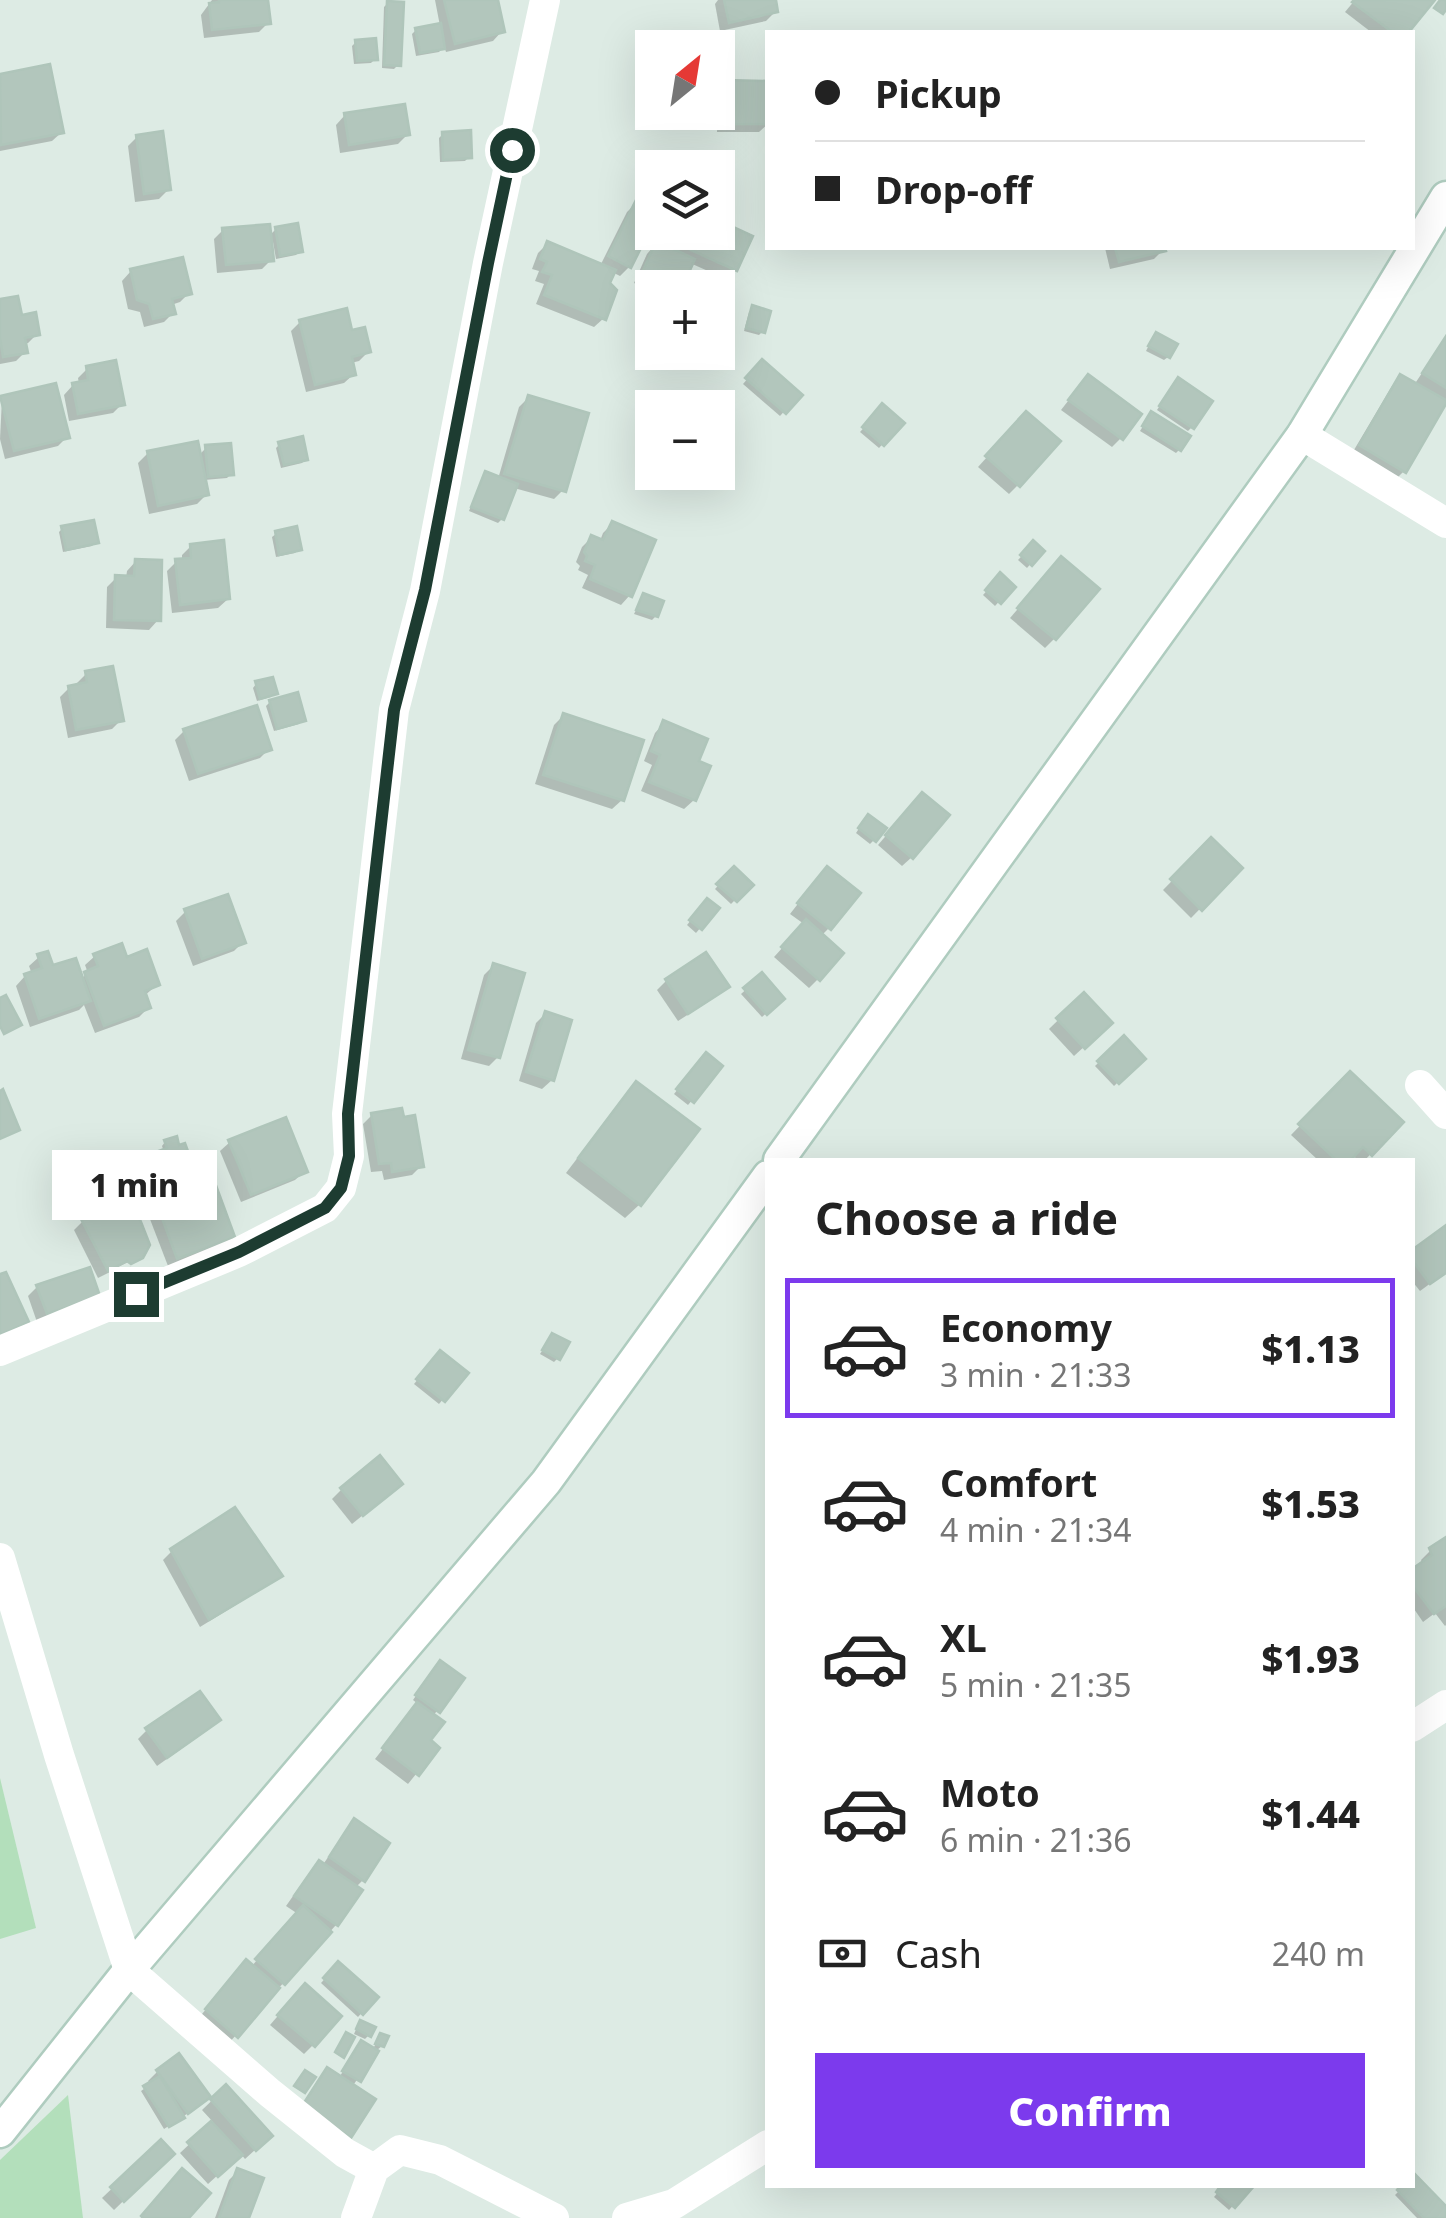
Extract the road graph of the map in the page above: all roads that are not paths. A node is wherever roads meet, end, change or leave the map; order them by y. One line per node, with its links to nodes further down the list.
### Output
1 (545, 0): 11 (street)
2 (1446, 197): 3 (street)
3 (1415, 248)
4 (1414, 250): 5 (street)
5 (1302, 435): 6 (street); 9 (street)
6 (1446, 523)
7 (1420, 1085): 8 (street)
8 (1446, 1114)
9 (780, 1158)
10 (765, 1180): 15 (street)
11 (0, 1351)
12 (0, 1558): 15 (street)
13 (1446, 1705): 14 (street)
14 (1415, 1725)
15 (129, 1970): 16 (street); 18 (street)
16 (0, 2132)
17 (765, 2148): 21 (street)
18 (374, 2169): 19 (street); 20 (street)
19 (356, 2218)
20 (554, 2218)
21 (627, 2218)

